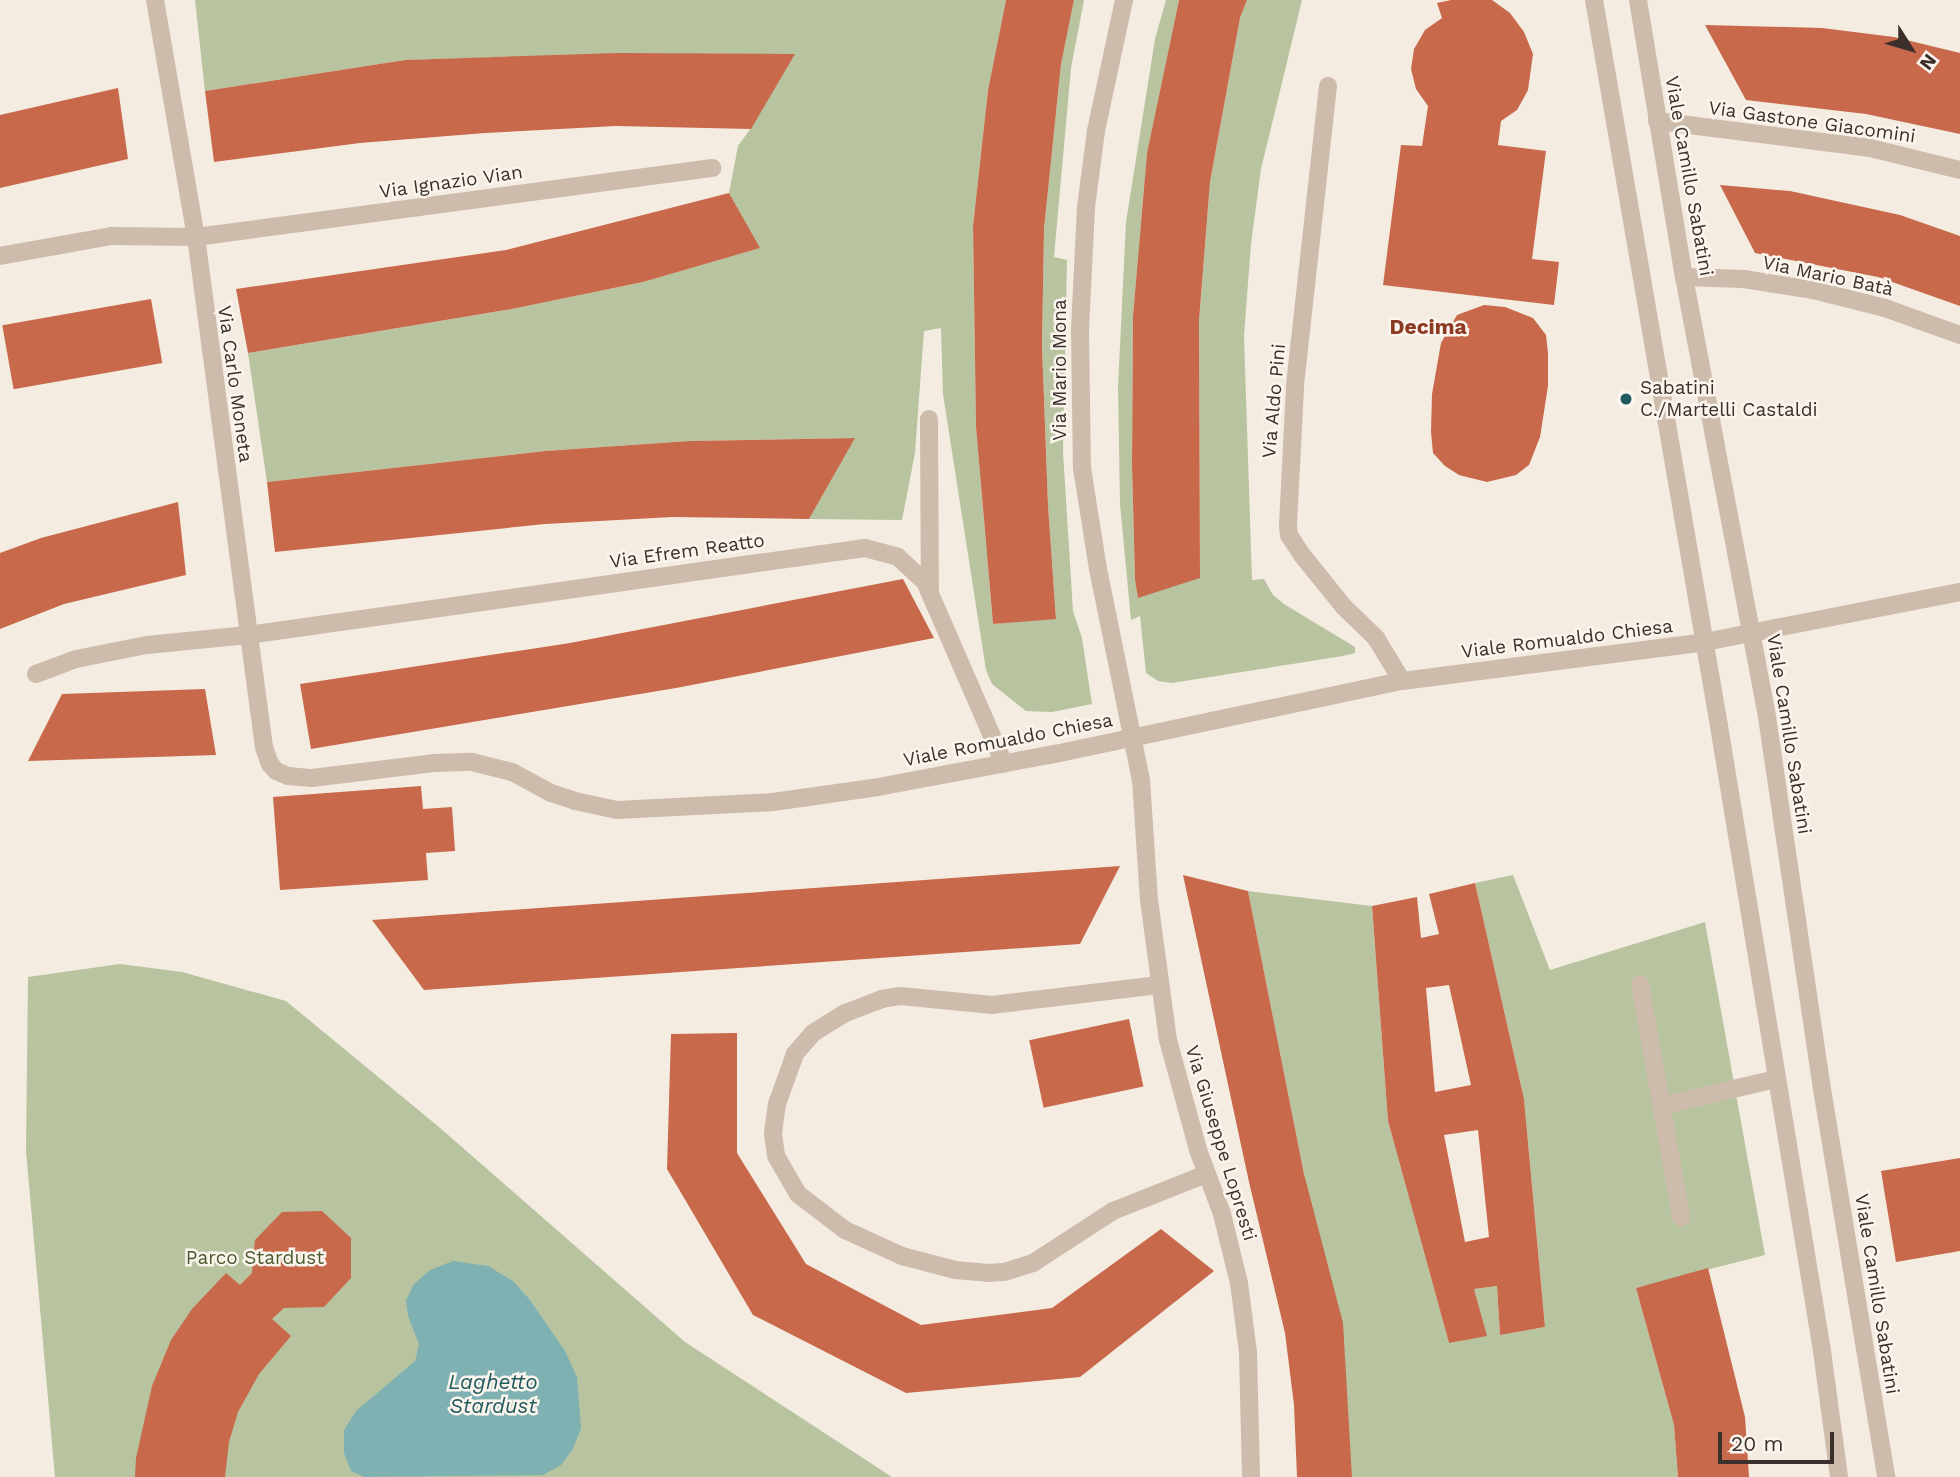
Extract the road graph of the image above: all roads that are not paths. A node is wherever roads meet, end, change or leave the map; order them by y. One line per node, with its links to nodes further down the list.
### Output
1 (155, 0): 9 (street, Via Carlo Moneta)
2 (1124, 0): 21 (street, Via Mario Mona)
3 (1594, 0): 18 (street)
4 (1638, 0): 6 (street, Viale Camillo Sabatini)
5 (1328, 86): 20 (street, Via Aldo Pini)
6 (1657, 121): 8 (street, Via Gastone Giacomini); 11 (street, Viale Camillo Sabatini)
7 (712, 168): 9 (street, Via Ignazio Vian)
8 (1960, 170)
9 (196, 237): 10 (street, Via Ignazio Vian); 17 (street, Via Carlo Moneta)
10 (0, 256)
11 (1684, 277): 12 (street, Via Mario Batà); 16 (street, Viale Camillo Sabatini)
12 (1960, 335)
13 (929, 419): 14 (street)
14 (930, 591): 17 (street, Via Efrem Reatto); 22 (street, Via Efrem Reatto)
15 (1960, 592): 16 (street, Viale Romualdo Chiesa)
16 (1751, 634): 18 (street, Viale Romualdo Chiesa); 32 (street, Viale Camillo Sabatini)
17 (248, 635): 19 (street, Via Efrem Reatto); 23 (street, Via Carlo Moneta)
18 (1705, 642): 20 (street, Viale Romualdo Chiesa); 26 (street)
19 (36, 674)
20 (1402, 681): 21 (street, Viale Romualdo Chiesa)
21 (1135, 738): 22 (street, Viale Romualdo Chiesa); 25 (street, Via Giuseppe Lopresti)
22 (1004, 764): 23 (street, Viale Romualdo Chiesa)
23 (276, 771)
24 (1640, 984): 27 (street)
25 (1159, 985): 28 (street, Via Giuseppe Lopresti); 28 (street)
26 (1776, 1079): 27 (street); 31 (street)
27 (1661, 1106): 29 (street)
28 (1206, 1174): 30 (street, Via Giuseppe Lopresti)
29 (1681, 1217)
30 (1251, 1477)
31 (1839, 1477)
32 (1886, 1477)

